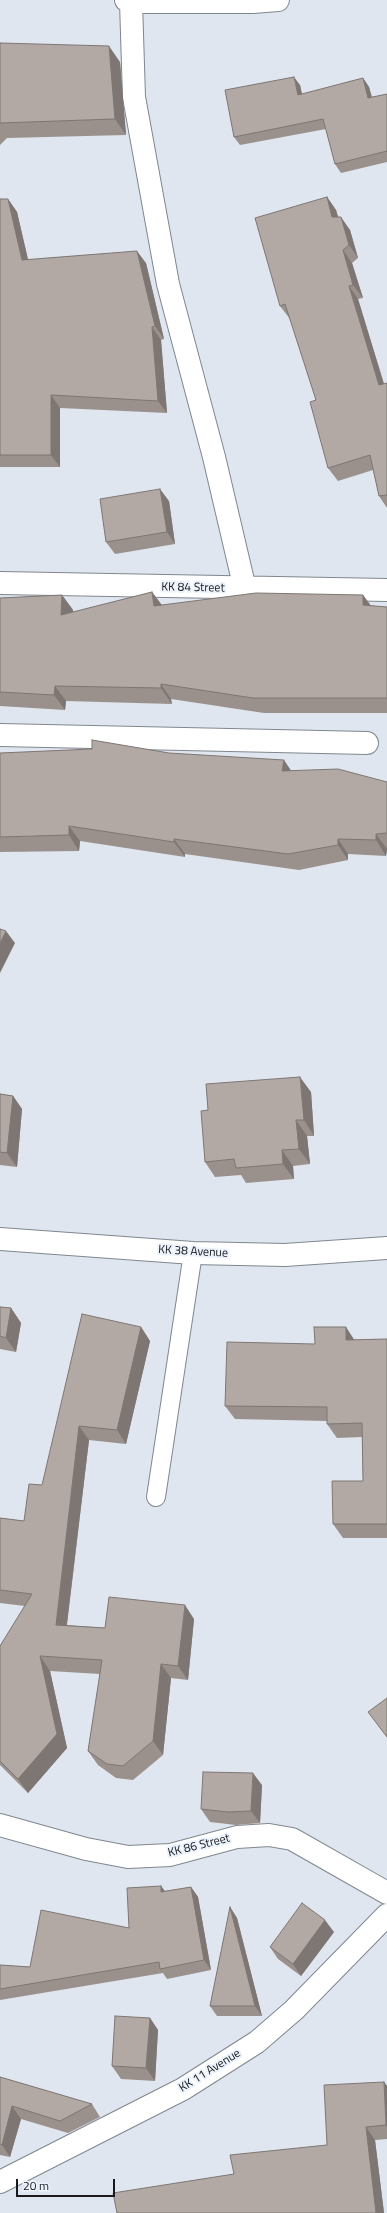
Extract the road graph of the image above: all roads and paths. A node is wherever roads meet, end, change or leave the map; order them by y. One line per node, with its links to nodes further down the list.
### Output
1 (278, 0): 2 (street)
2 (129, 1): 4 (street)
3 (0, 583): 4 (street, KK 84 Street)
4 (244, 589): 5 (street, KK 84 Street)
5 (387, 590)
6 (0, 735): 7 (street)
7 (367, 743)
8 (0, 1239): 10 (street, KK 38 Avenue)
9 (387, 1248): 10 (street, KK 38 Avenue)
10 (193, 1253): 11 (lane)
11 (156, 1497)
12 (0, 1825): 13 (street, KK 86 Street)
13 (387, 1893)
14 (387, 1915): 15 (street, KK 11 Avenue)
15 (0, 2182)

